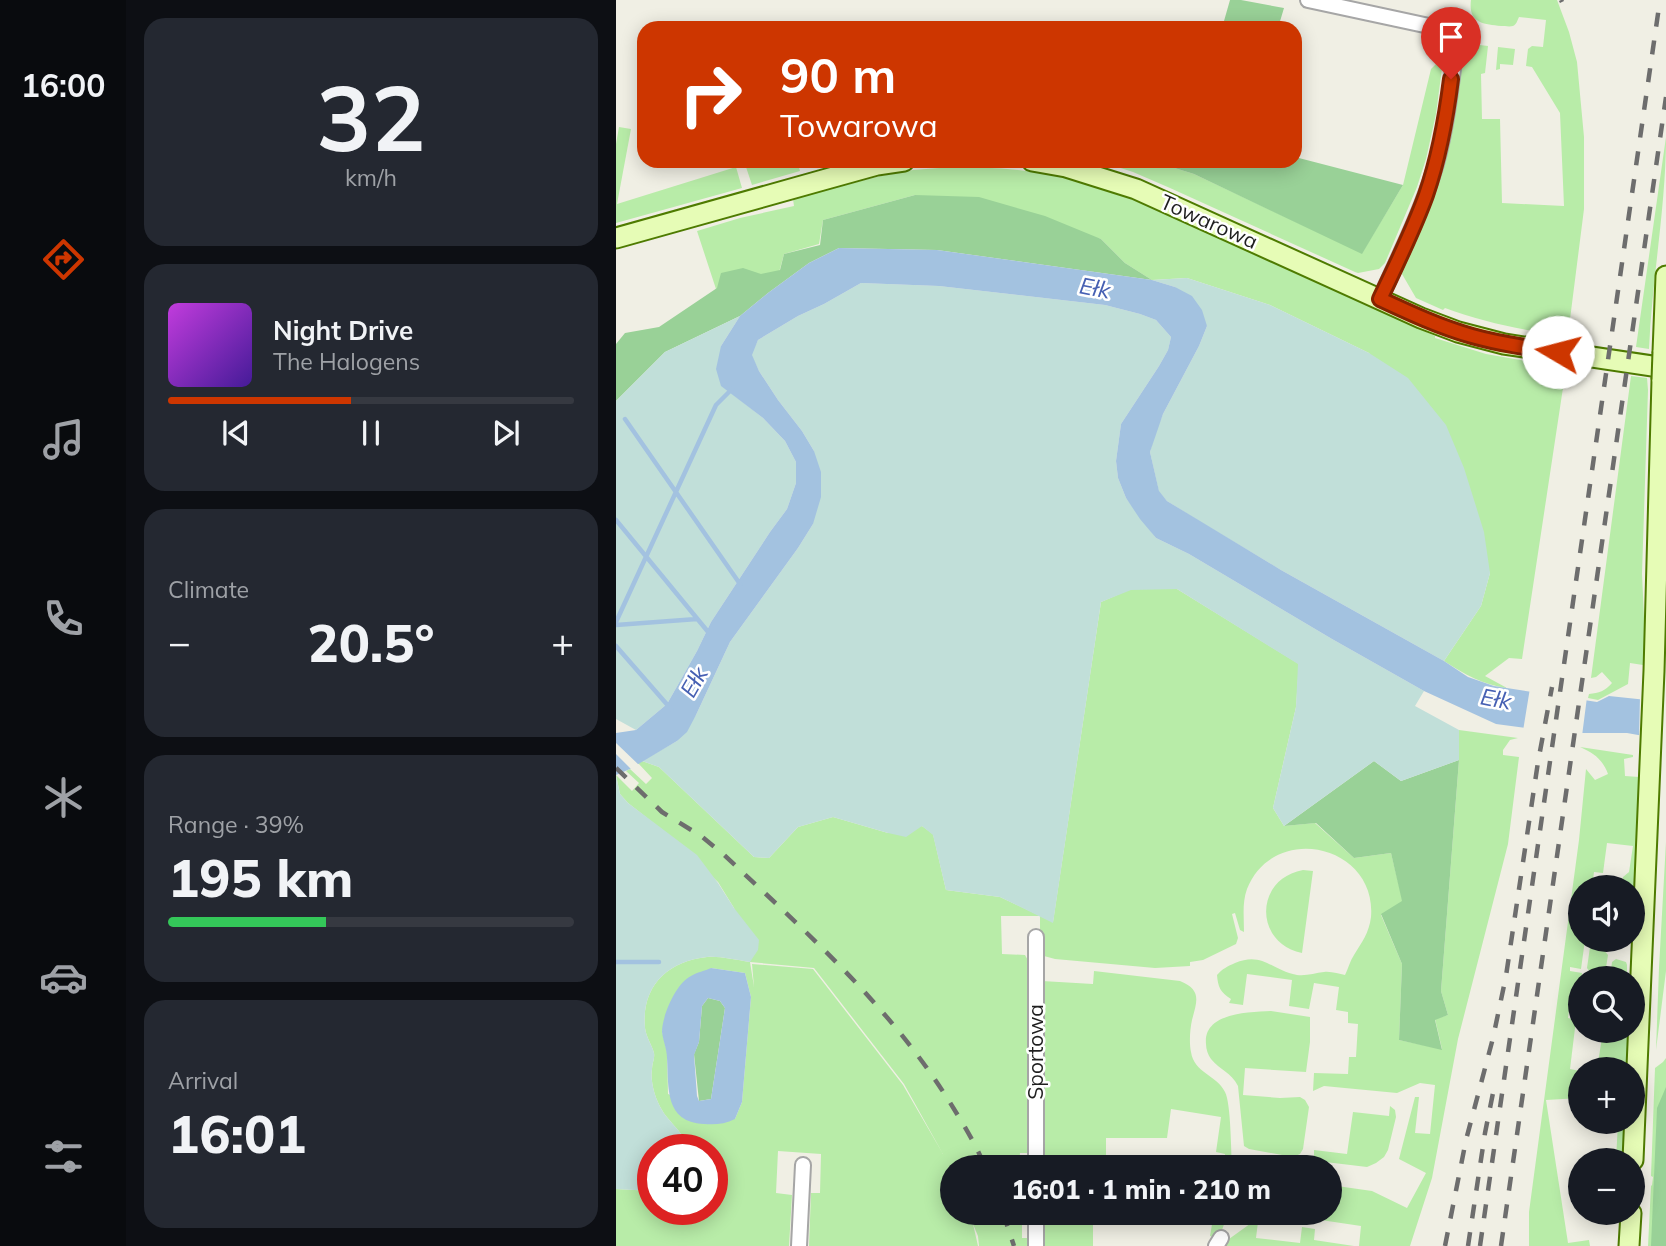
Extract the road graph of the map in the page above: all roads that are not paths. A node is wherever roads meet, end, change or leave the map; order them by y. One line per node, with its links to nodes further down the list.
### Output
1 (1308, 0): 6 (street)
2 (869, 168): 4 (street)
3 (1069, 168): 6 (street, Towarowa)
4 (616, 238)
5 (1666, 276): 7 (street)
6 (1380, 299): 7 (street, Towarowa)
7 (1664, 366): 8 (street)
8 (1661, 532): 10 (street)
9 (1036, 937): 11 (street, Sportowa)
10 (1633, 1148)
11 (1036, 1155)
12 (803, 1165): 15 (street)
13 (1036, 1225): 16 (street)
14 (1630, 1225): 17 (street)
15 (799, 1246)
16 (1036, 1246)
17 (1629, 1246)

